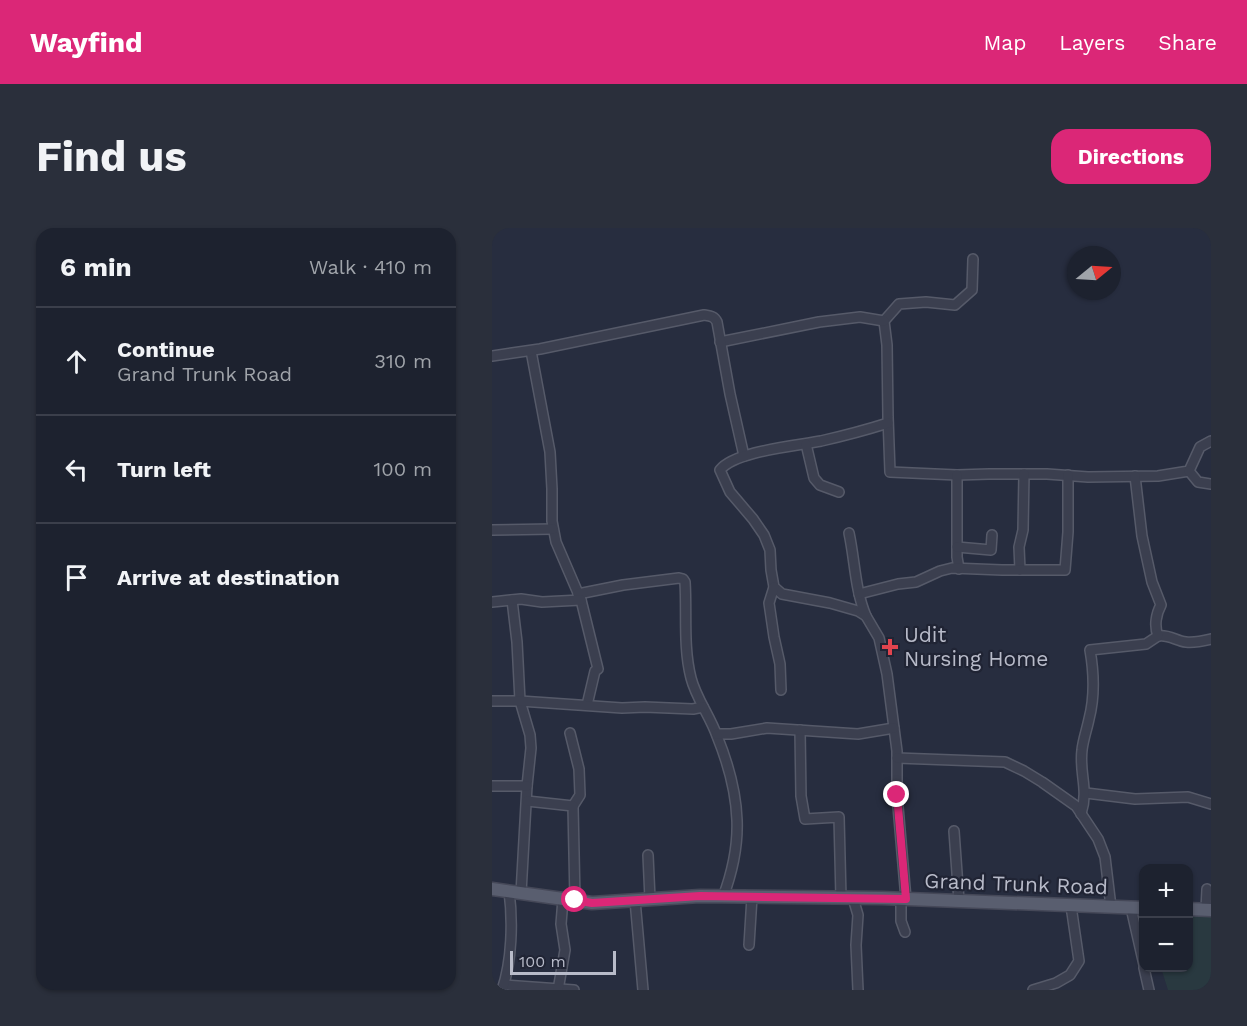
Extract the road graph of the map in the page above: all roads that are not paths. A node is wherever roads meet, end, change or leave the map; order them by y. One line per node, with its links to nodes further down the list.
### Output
1 (973, 259): 2 (street)
2 (884, 321): 3 (street); 6 (street)
3 (720, 342): 4 (street); 9 (street)
4 (531, 351): 5 (street); 17 (street)
5 (492, 356)
6 (888, 423): 8 (street); 12 (street)
7 (1211, 441): 10 (street)
8 (806, 444): 9 (street); 16 (street)
9 (744, 456): 24 (street)
10 (1189, 471): 14 (street); 15 (street)
11 (1024, 474): 12 (street); 13 (street); 23 (street)
12 (957, 475): 21 (street)
13 (1068, 475): 14 (street); 23 (street)
14 (1135, 476): 30 (street)
15 (1211, 484)
16 (839, 492)
17 (553, 529): 18 (street); 26 (street)
18 (492, 530)
19 (849, 533): 25 (street)
20 (992, 535): 21 (street)
21 (957, 547): 22 (street)
22 (959, 568): 23 (street); 25 (street)
23 (1020, 570)
24 (774, 587): 29 (street); 32 (street)
25 (859, 594): 29 (street)
26 (580, 597): 27 (street); 35 (street); 36 (street)
27 (512, 600): 28 (street); 34 (street)
28 (492, 602)
29 (866, 616): 37 (street)
30 (1158, 636): 31 (street); 44 (street)
31 (1211, 639)
32 (781, 690)
33 (492, 701): 34 (street)
34 (520, 701): 35 (street); 43 (street)
35 (587, 705): 36 (street)
36 (703, 707): 40 (street)
37 (894, 728): 38 (street); 41 (street)
38 (800, 730): 40 (street); 56 (street)
39 (570, 733): 47 (street)
40 (717, 734): 54 (street)
41 (897, 758): 48 (street); 59 (street)
42 (492, 786): 43 (street)
43 (527, 786): 45 (street)
44 (1086, 793): 46 (street); 48 (street)
45 (527, 801): 47 (street); 53 (street)
46 (1211, 804)
47 (573, 806): 57 (street)
48 (1081, 814): 63 (street)
49 (954, 831): 61 (street)
50 (648, 855): 58 (street)
51 (492, 889): 53 (main road, Grand Trunk Road)
52 (1207, 889): 66 (street)
53 (515, 892): 57 (main road, Grand Trunk Road); 71 (street)
54 (723, 897): 55 (main road, Grand Trunk Road); 58 (main road, Grand Trunk Road)
55 (752, 897): 56 (main road, Grand Trunk Road); 69 (street)
56 (847, 898): 59 (main road, Grand Trunk Road); 76 (street)
57 (569, 899): 60 (main road, Grand Trunk Road); 73 (street)
58 (650, 899): 60 (main road, Grand Trunk Road)
59 (903, 899): 61 (main road, Grand Trunk Road); 68 (street)
60 (635, 900): 75 (street)
61 (958, 901): 62 (main road, Grand Trunk Road)
62 (1071, 906): 63 (main road, Grand Trunk Road); 72 (street)
63 (1111, 907): 64 (main road, Grand Trunk Road)
64 (1137, 908): 67 (street)
65 (1193, 909): 66 (main road)
66 (1209, 909)
67 (1139, 925)
68 (905, 932)
69 (748, 945)
70 (1145, 972): 78 (street)
71 (503, 987): 73 (street)
72 (1056, 987): 77 (street)
73 (558, 989): 74 (street)
74 (574, 990)
75 (643, 990)
76 (858, 990)
77 (1033, 990)
78 (1149, 990)

